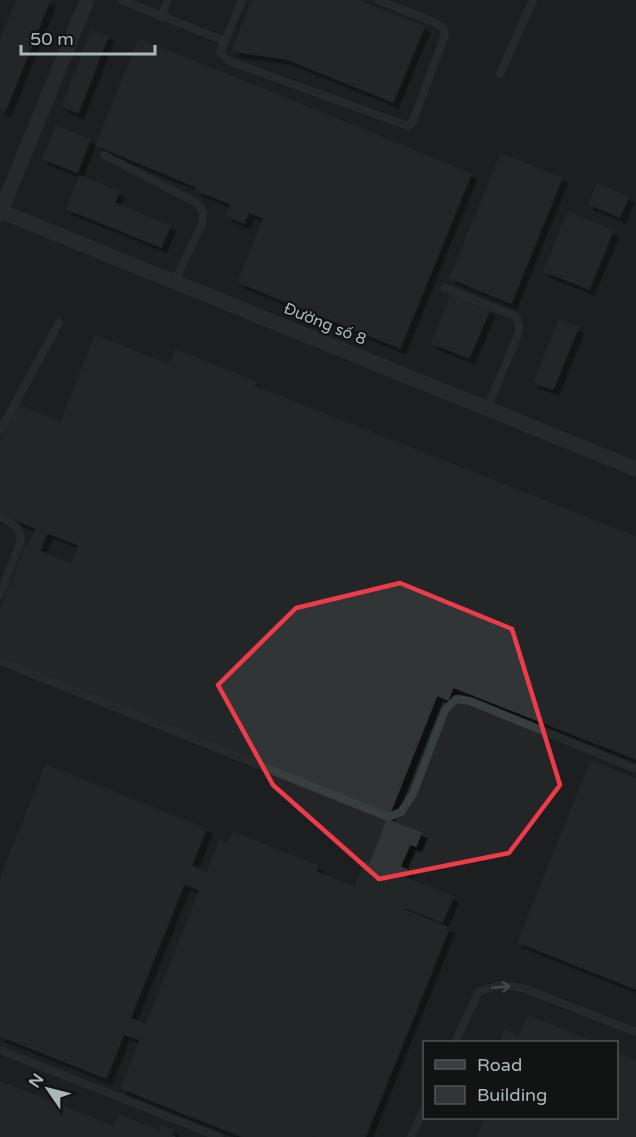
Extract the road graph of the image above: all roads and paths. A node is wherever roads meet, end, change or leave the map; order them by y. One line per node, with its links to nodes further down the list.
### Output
1 (87, 0): 11 (street)
2 (121, 0): 7 (lane)
3 (168, 0): 7 (lane)
4 (242, 0): 8 (lane)
5 (378, 0): 8 (lane)
6 (533, 0): 9 (lane)
7 (161, 17): 8 (lane)
8 (225, 41)
9 (500, 74)
10 (104, 155): 12 (lane)
11 (0, 212): 12 (street, Đường số 8)
12 (174, 282): 15 (street, Đường số 8)
13 (445, 288): 15 (lane)
14 (59, 323): 16 (lane)
15 (487, 409): 17 (street, Đường số 8)
16 (0, 430)
17 (636, 470)
18 (0, 516): 19 (lane)
19 (0, 595)
20 (0, 662): 21 (lane)
21 (636, 769)
22 (636, 1032): 23 (lane, one-way to 22)
23 (455, 1041)
24 (0, 1050): 26 (lane)
25 (423, 1111): 27 (lane)
26 (219, 1137)
27 (411, 1137)

